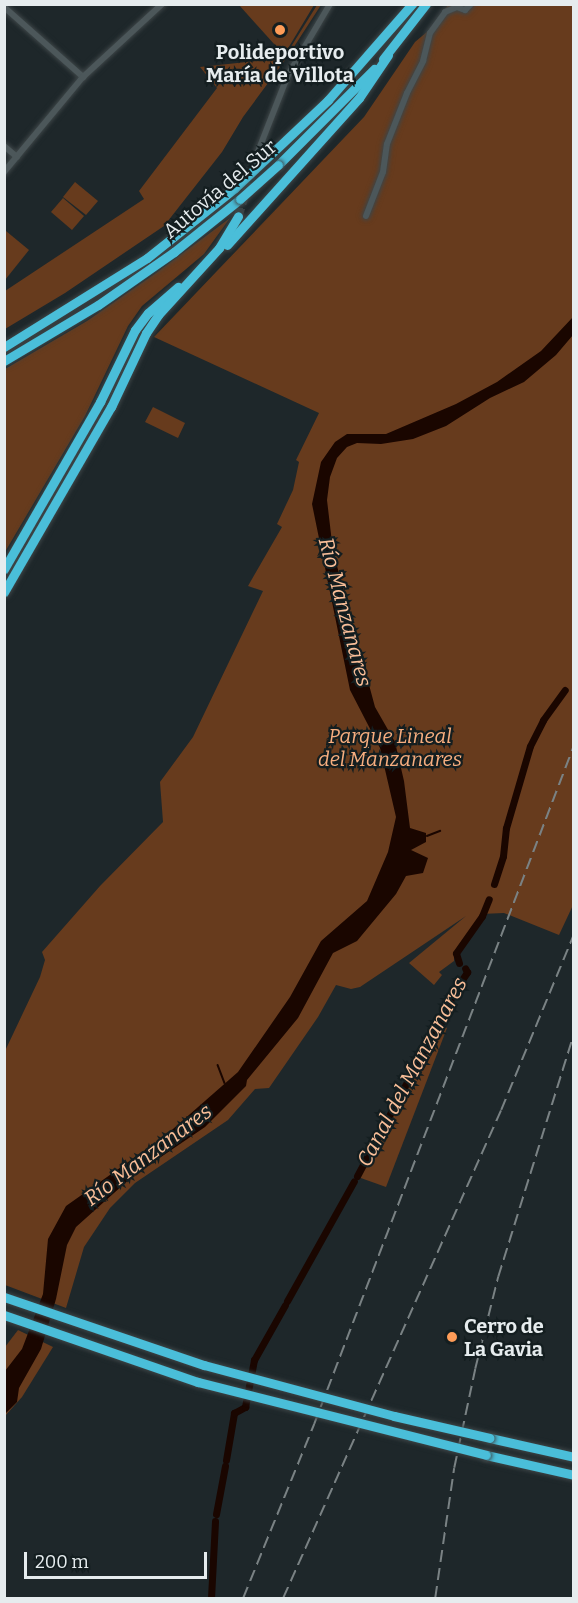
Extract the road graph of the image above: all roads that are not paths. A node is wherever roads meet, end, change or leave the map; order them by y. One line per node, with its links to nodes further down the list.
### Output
1 (330, 4): 10 (street)
2 (412, 4): 17 (highway, Autovía del Sur)
3 (426, 4): 7 (highway, Autovía del Sur)
4 (471, 4): 14 (street)
5 (161, 5): 8 (street)
6 (4, 7): 8 (street)
7 (388, 55): 16 (highway); 18 (highway, Autovía del Sur, bridge)
8 (83, 77): 11 (street)
9 (4, 147): 11 (street)
10 (258, 154)
11 (17, 157): 12 (street)
12 (4, 172)
13 (238, 216): 15 (highway)
14 (366, 216)
15 (199, 270): 16 (highway); 19 (highway)
16 (146, 333): 20 (highway)
17 (4, 347)
18 (4, 361)
19 (4, 569)
20 (4, 592)
21 (4, 1297): 23 (highway, bridge)
22 (4, 1315): 24 (highway, bridge)
23 (573, 1456)
24 (573, 1475)

